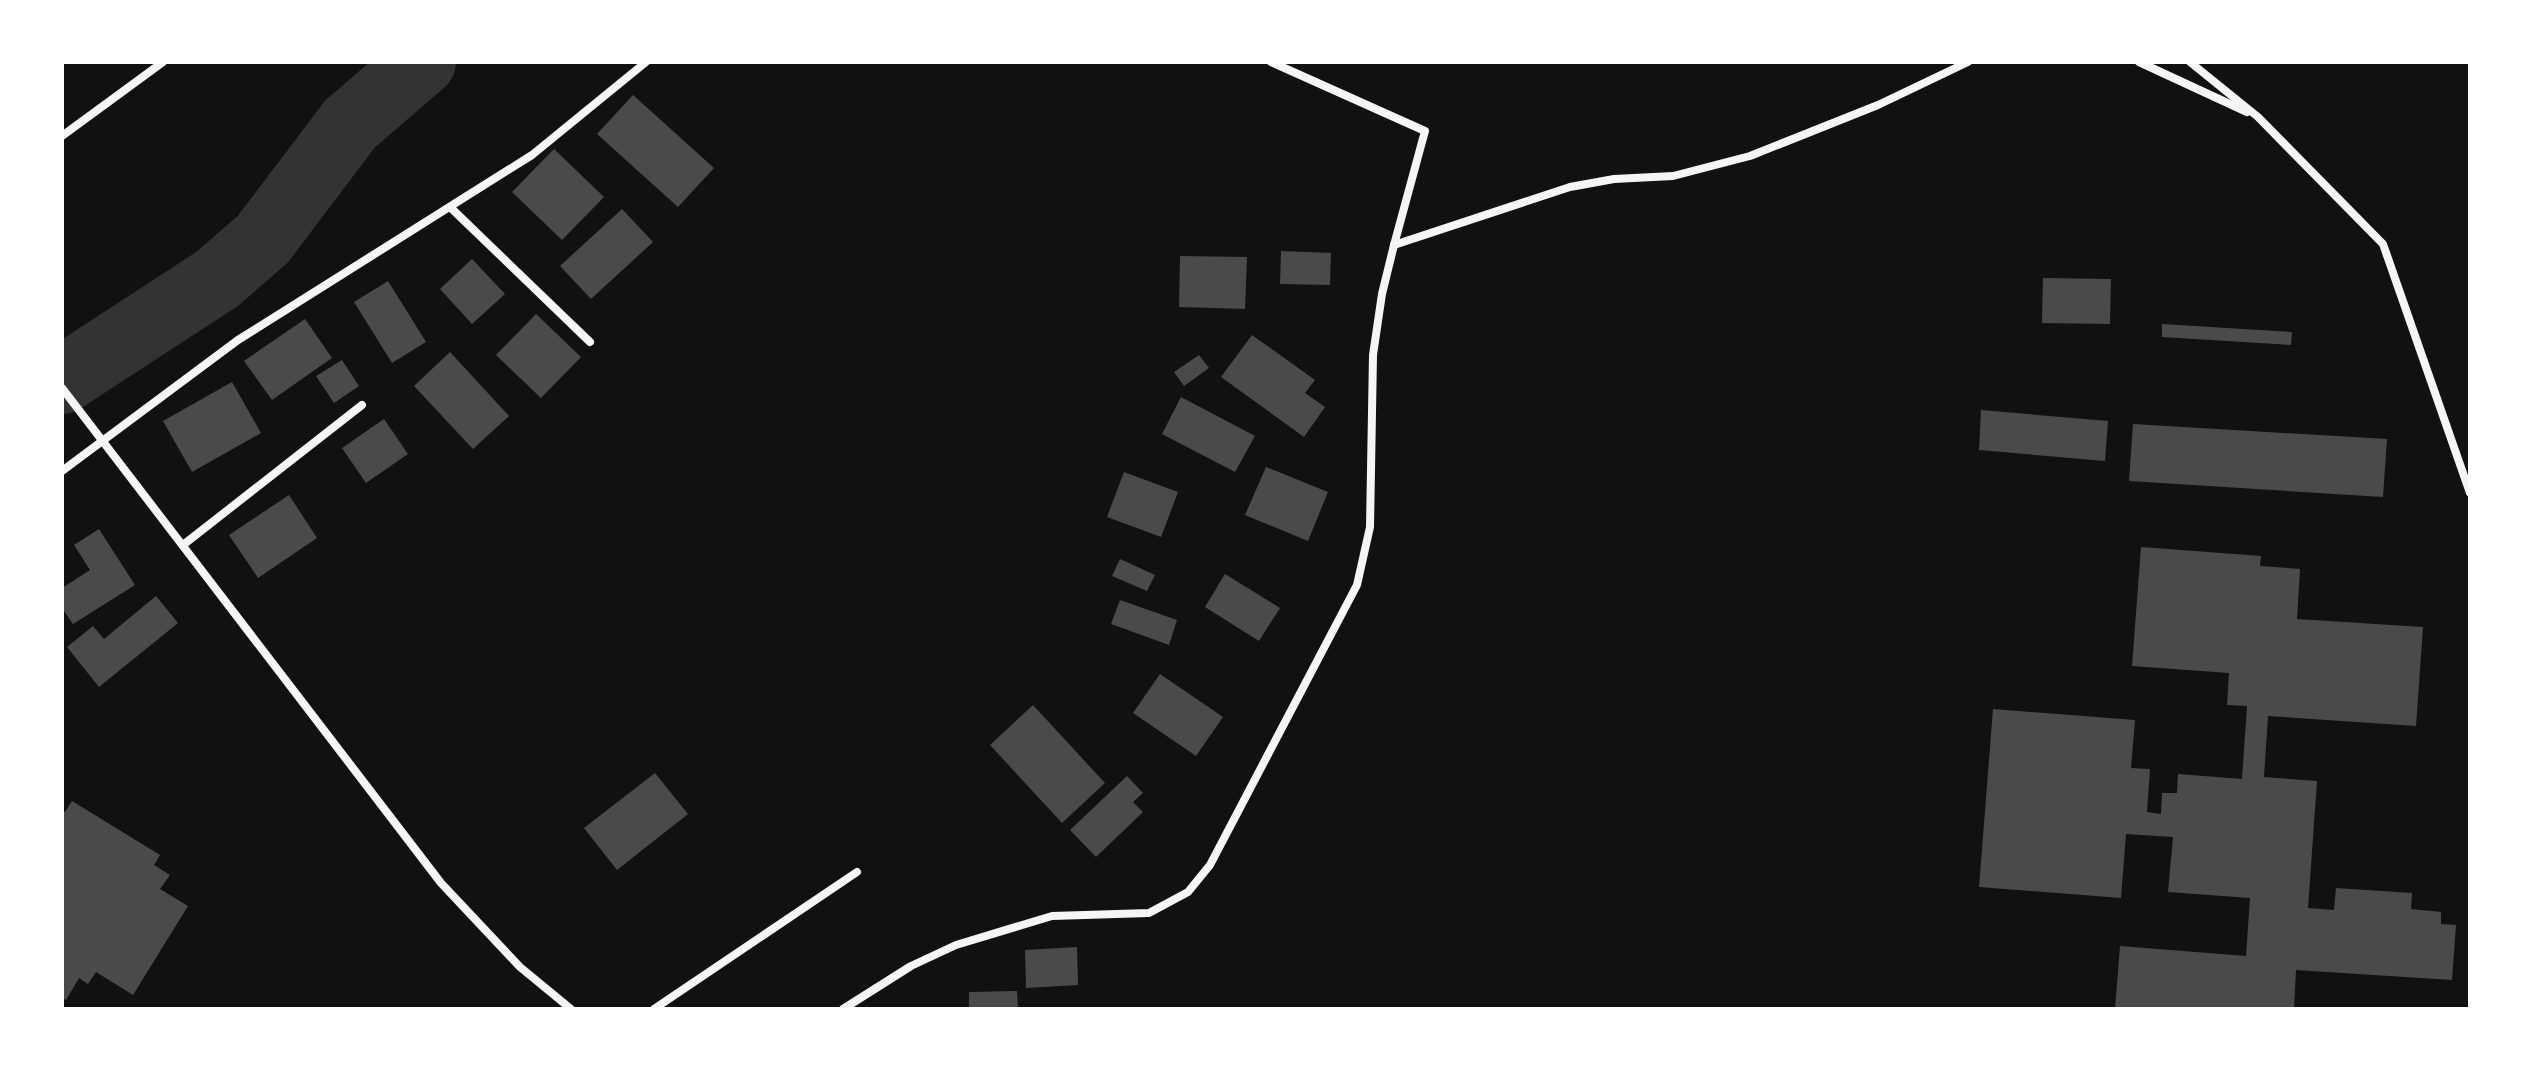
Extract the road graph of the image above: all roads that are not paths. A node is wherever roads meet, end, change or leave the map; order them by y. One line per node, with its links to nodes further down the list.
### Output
1 (163, 62): 8 (street)
2 (646, 62): 9 (street)
3 (1271, 62): 10 (street)
4 (1968, 62): 10 (street)
5 (2139, 62): 7 (street)
6 (2190, 62): 7 (street)
7 (2258, 117): 16 (street)
8 (62, 136)
9 (451, 208): 11 (street); 14 (street)
10 (1394, 245): 21 (street)
11 (590, 342)
12 (62, 388): 14 (street)
13 (362, 405): 17 (street)
14 (102, 439): 15 (street); 17 (street)
15 (62, 471)
16 (2470, 493)
17 (183, 545): 19 (street)
18 (857, 872): 20 (street)
19 (571, 1009)
20 (654, 1009)
21 (843, 1009)

